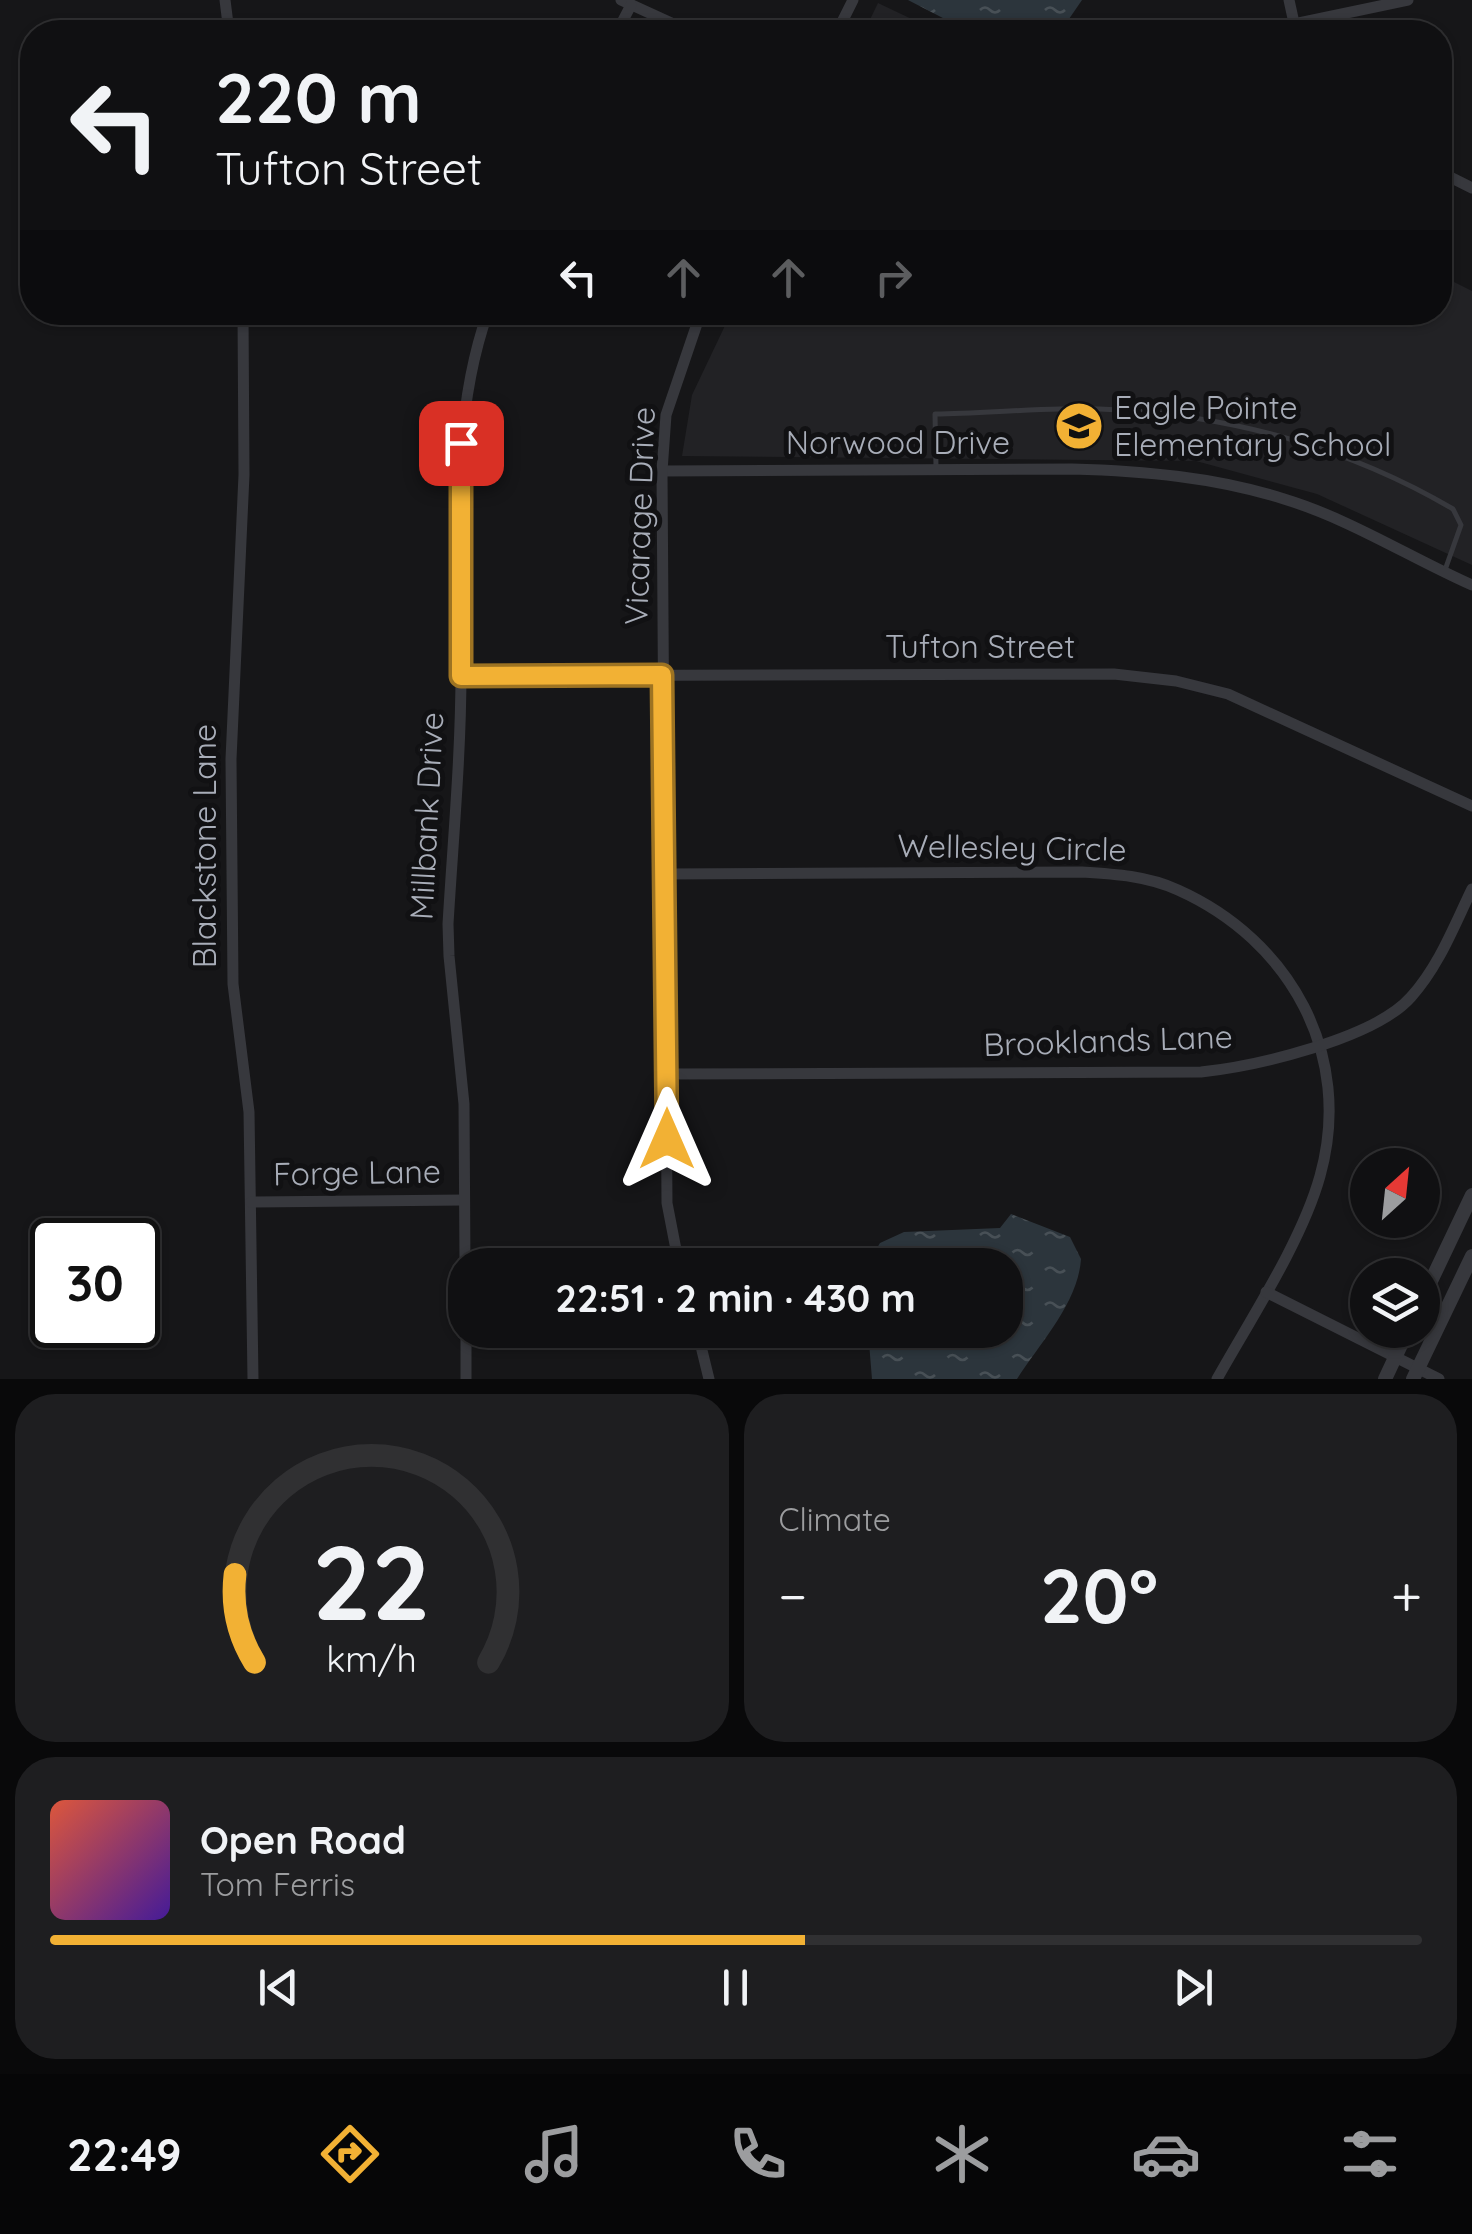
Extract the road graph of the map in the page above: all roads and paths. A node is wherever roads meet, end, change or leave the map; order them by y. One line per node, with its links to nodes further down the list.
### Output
1 (1408, 0): 4 (street)
2 (626, 2): 3 (street)
3 (664, 20)
4 (1327, 20)
5 (243, 325): 21 (street, Blackstone Lane)
6 (484, 325): 13 (street, Millbank Drive)
7 (696, 325): 9 (street, Vicarage Drive)
8 (936, 471): 9 (street, Norwood Drive); 10 (street, Norwood Drive); 10 (lane)
9 (662, 472): 12 (street, Vicarage Drive)
10 (1443, 572): 11 (street, Norwood Drive)
11 (1472, 585)
12 (662, 675): 13 (street, Tufton Street); 14 (street, Tufton Street); 15 (street, Vicarage Drive)
13 (461, 676): 20 (street, Millbank Drive)
14 (1472, 806)
15 (665, 874): 17 (street, Wellesley Circle); 18 (street, Vicarage Drive)
16 (1472, 888): 17 (street, Brooklands Lane)
17 (1319, 1045): 18 (street, Brooklands Lane); 26 (street, Wellesley Circle)
18 (667, 1074): 23 (street, Vicarage Drive)
19 (1472, 1195): 25 (street)
20 (464, 1200): 21 (street, Forge Lane); 22 (street, Millbank Drive)
21 (252, 1202): 32 (street, Blackstone Lane)
22 (465, 1248)
23 (676, 1248)
24 (1472, 1256): 31 (street)
25 (1440, 1262)
26 (1266, 1292): 30 (street); 35 (street, Wellesley Circle)
27 (466, 1348): 33 (street)
28 (701, 1348): 34 (street)
29 (1400, 1348): 30 (street)
30 (1395, 1358): 31 (street); 36 (street)
31 (1416, 1374): 37 (street)
32 (252, 1379)
33 (466, 1379)
34 (709, 1379)
35 (1217, 1379)
36 (1385, 1379)
37 (1439, 1379)

